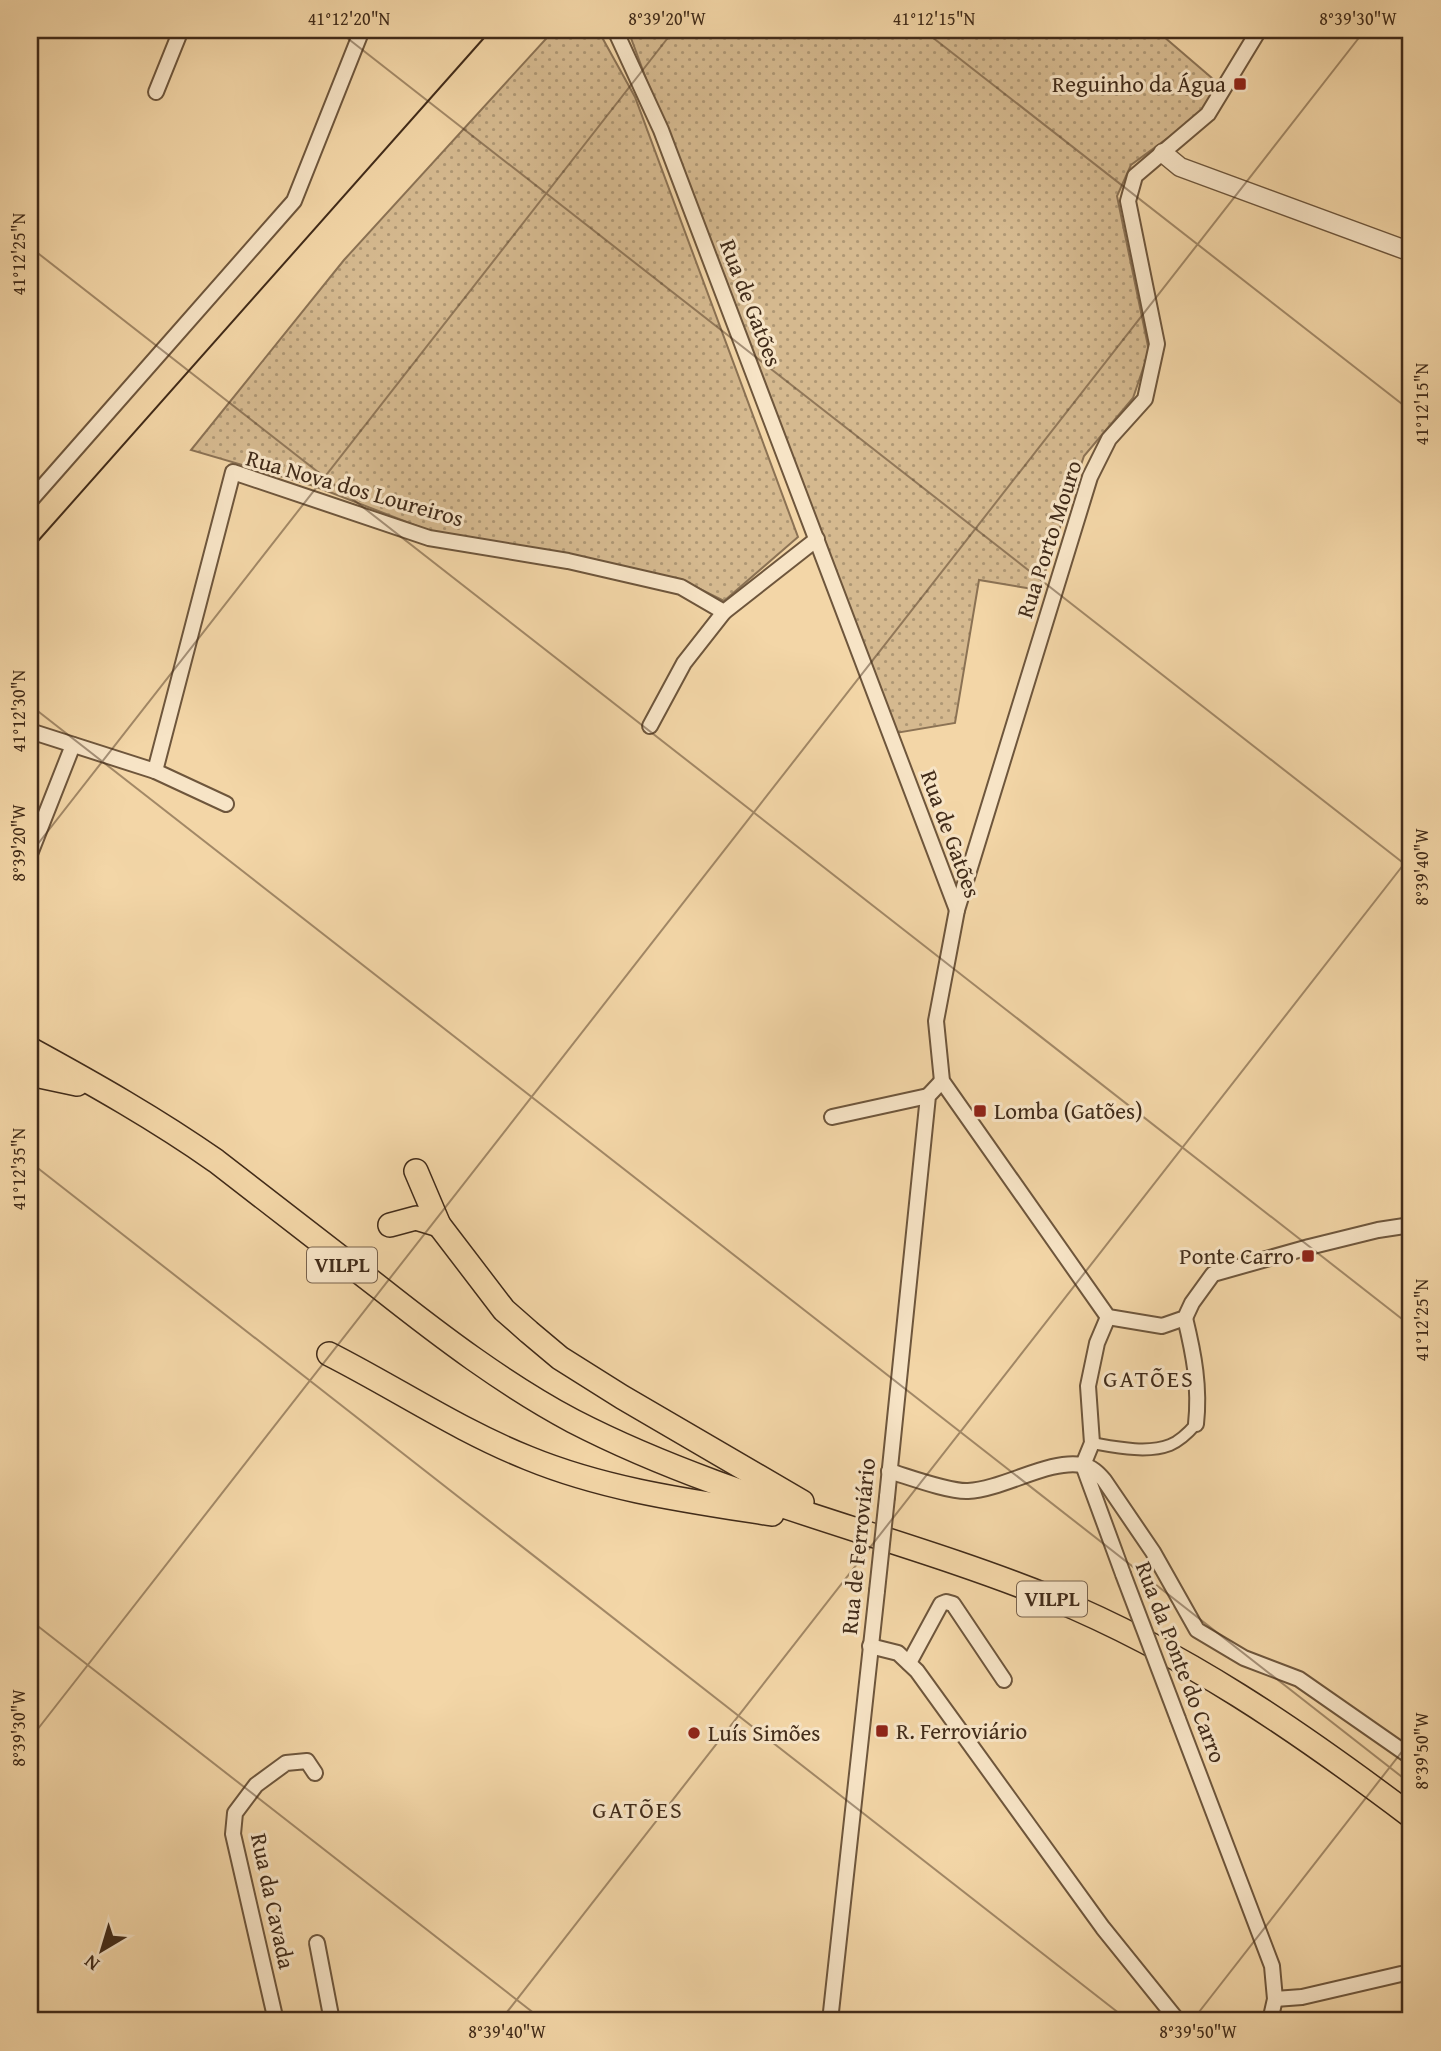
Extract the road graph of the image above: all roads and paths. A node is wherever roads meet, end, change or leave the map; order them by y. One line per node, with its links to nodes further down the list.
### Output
1 (181, 30): 5 (street)
2 (362, 30): 8 (street)
3 (615, 30): 9 (street, Rua de Gatões)
4 (1259, 30): 6 (street, Rua Porto Mouro)
5 (156, 92)
6 (1163, 153): 7 (street); 17 (street, Rua Porto Mouro)
7 (1411, 252)
8 (30, 501)
9 (817, 538): 10 (street); 17 (street, Rua de Gatões)
10 (724, 612): 11 (street); 14 (street, Rua Nova dos Loureiros)
11 (650, 726)
12 (30, 732): 13 (street)
13 (73, 745): 14 (street); 16 (street)
14 (155, 771): 15 (street)
15 (226, 804)
16 (30, 854)
17 (957, 910): 20 (street, Rua de Gatões)
18 (30, 1049): 32 (highway, VILPL)
19 (30, 1074): 32 (highway, VILPL)
20 (942, 1081): 21 (street); 27 (street, Rua de Gatões)
21 (928, 1096): 22 (street); 34 (street, Rua de Ferroviário)
22 (832, 1117)
23 (416, 1171): 25 (highway)
24 (390, 1225): 25 (highway)
25 (439, 1225): 35 (highway)
26 (1411, 1225): 28 (street)
27 (1108, 1317): 28 (street); 31 (street)
28 (1185, 1318): 30 (street)
29 (329, 1354): 35 (highway)
30 (1196, 1424): 31 (street)
31 (1092, 1443): 33 (street)
32 (655, 1459): 35 (highway, VILPL)
33 (1083, 1465): 34 (street); 39 (street); 44 (street, Rua da Ponte do Carro, bridge)
34 (889, 1471): 36 (street, Rua de Ferroviário, bridge)
35 (830, 1523): 41 (highway, VILPL)
36 (870, 1646): 37 (street); 47 (street, Rua de Ferroviário)
37 (909, 1663): 38 (street); 48 (street)
38 (1003, 1680)
39 (1411, 1757)
40 (315, 1773): 45 (street, Rua da Cavada)
41 (1411, 1816)
42 (317, 1943): 46 (street)
43 (1411, 1974): 44 (street)
44 (1275, 1999): 49 (street, Rua da Ponte do Carro)
45 (276, 2021)
46 (332, 2021)
47 (831, 2021)
48 (1178, 2021)
49 (1270, 2021)

